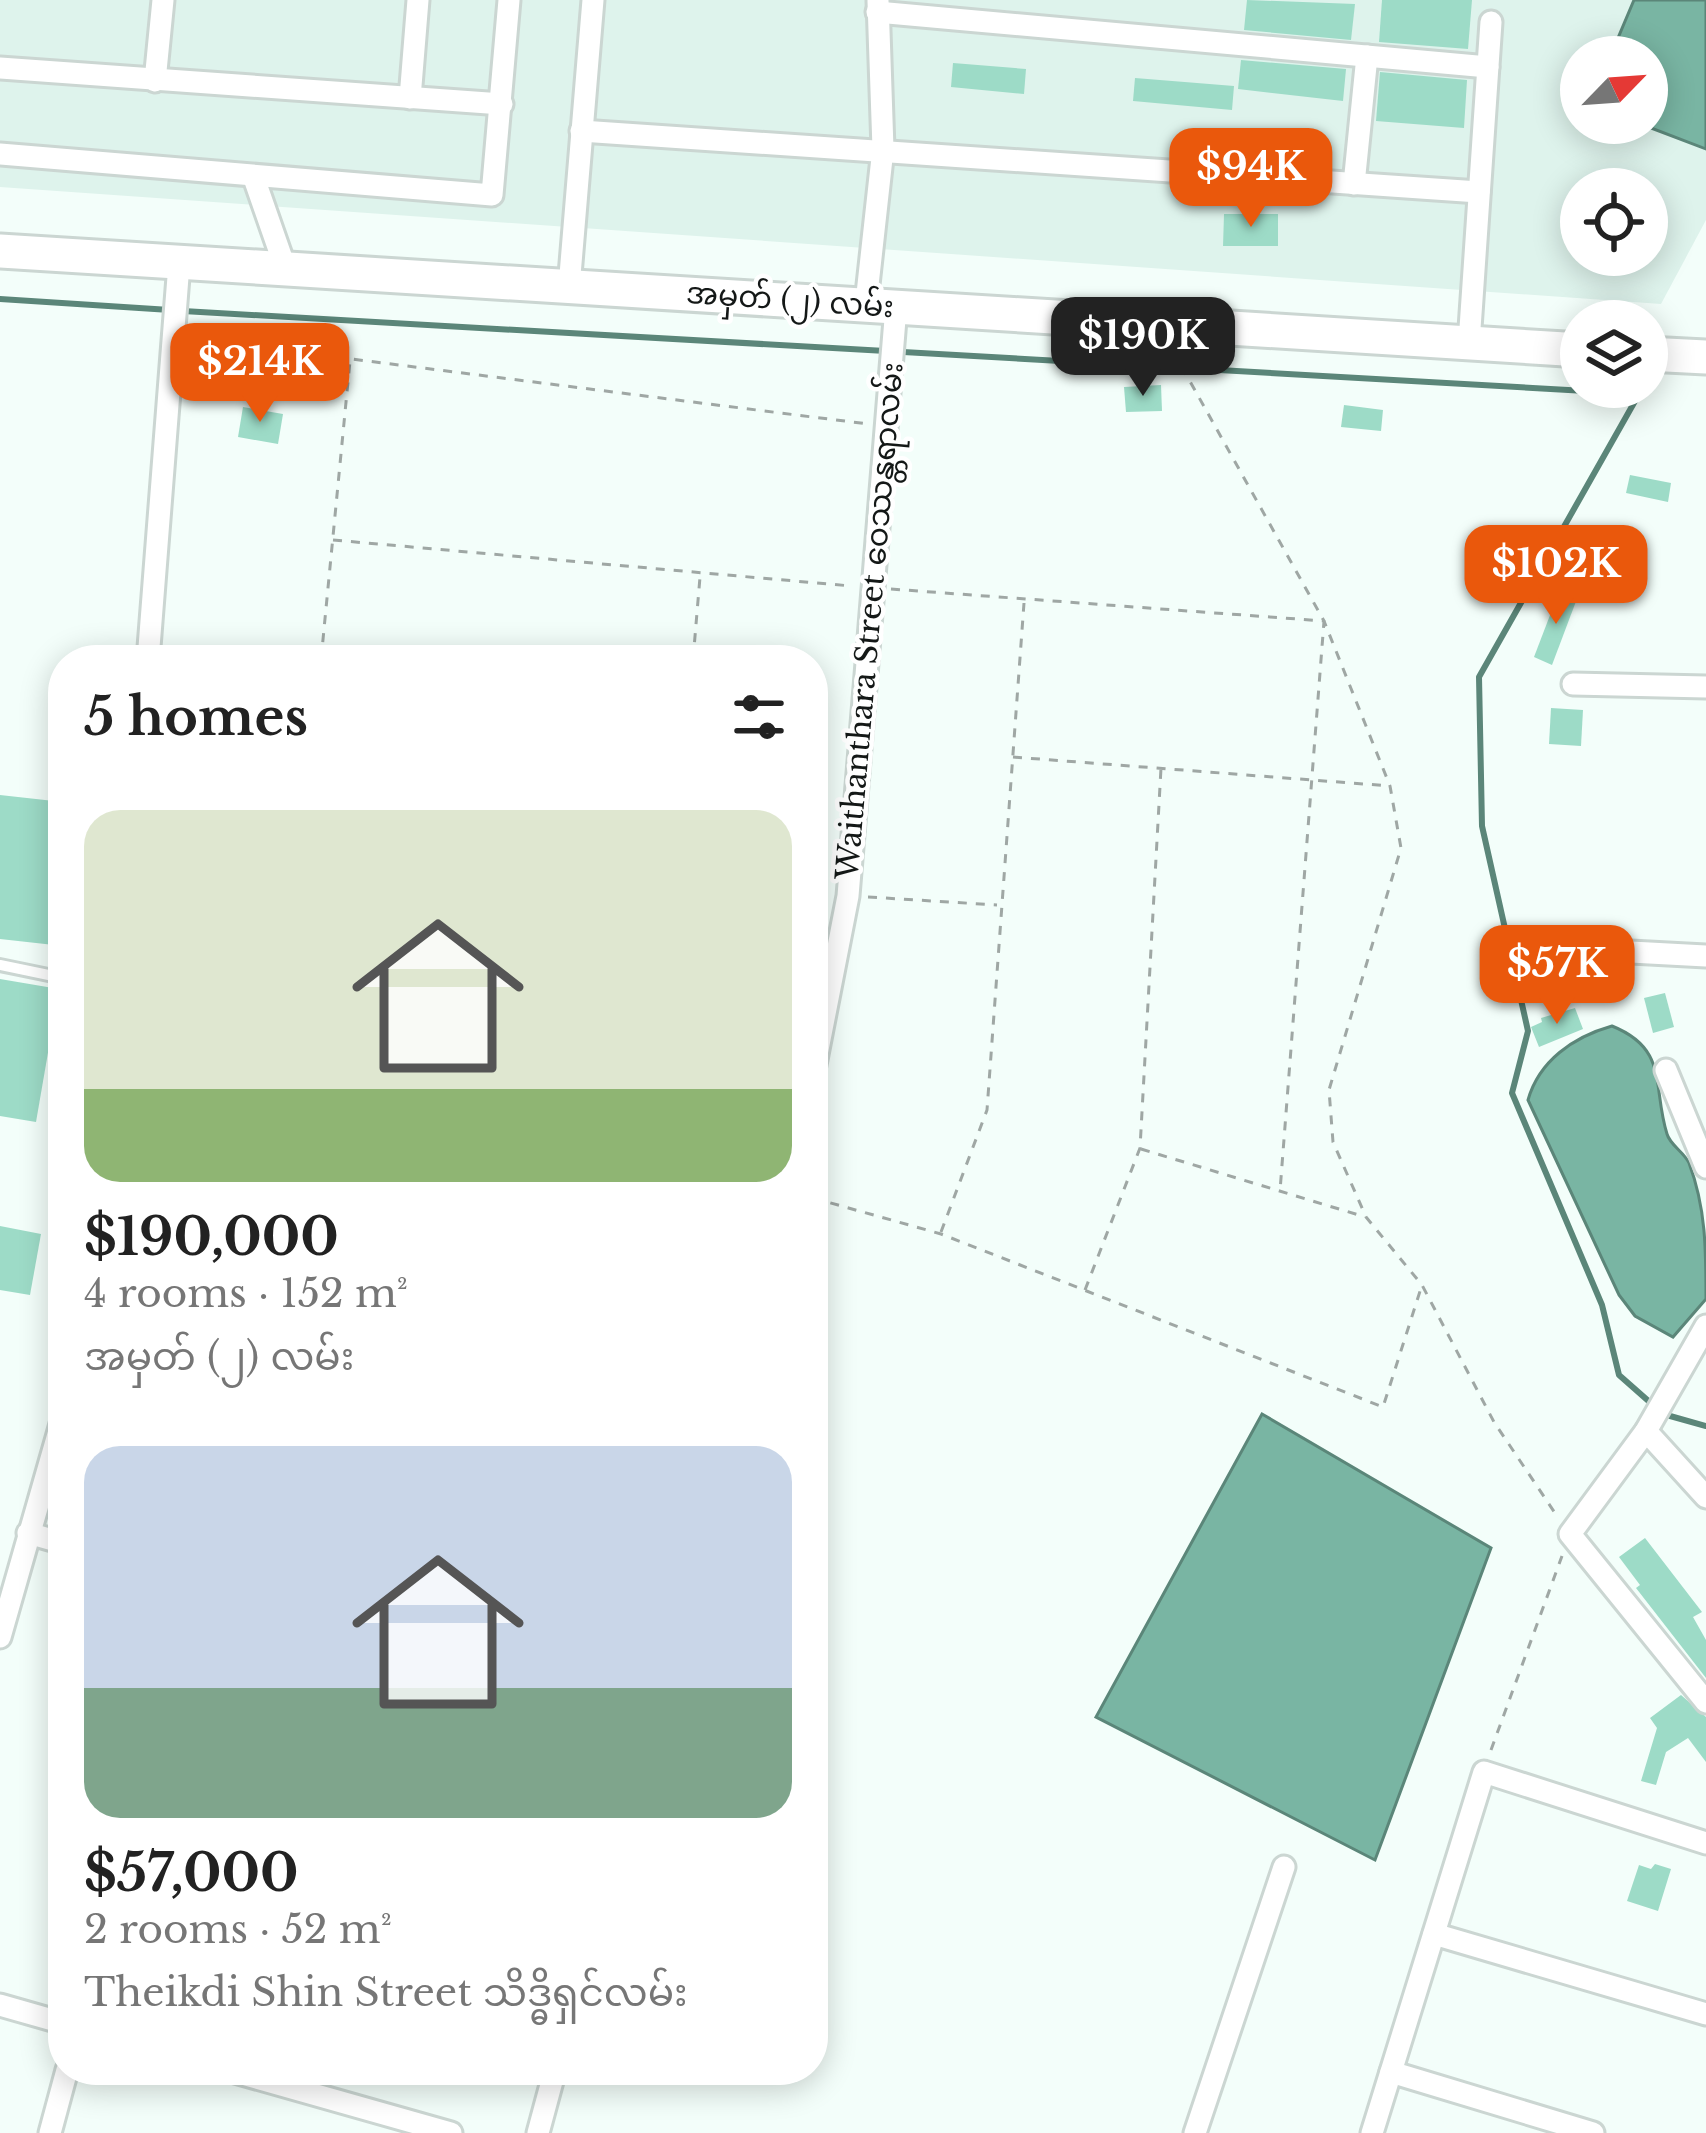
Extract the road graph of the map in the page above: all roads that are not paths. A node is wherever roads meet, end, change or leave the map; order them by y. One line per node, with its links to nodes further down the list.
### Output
1 (163, 0): 10 (street)
2 (418, 0): 11 (street)
3 (509, 0): 12 (street)
4 (593, 0): 13 (street)
5 (877, 6): 7 (street); 14 (street, Waithanthara Street ဝေဿန္တရာလမ်း)
6 (1491, 22): 8 (street)
7 (1367, 56): 8 (street); 17 (street)
8 (1488, 67): 18 (street)
9 (0, 68): 10 (street)
10 (155, 81): 11 (street)
11 (410, 98): 12 (street)
12 (502, 104): 16 (street)
13 (580, 131): 14 (street); 22 (street)
14 (883, 148): 17 (street); 23 (street, Waithanthara Street ဝေဿန္တရာလမ်း)
15 (0, 154): 16 (street)
16 (254, 178): 21 (street)
17 (1354, 184): 18 (street)
18 (1479, 192): 24 (street)
19 (0, 251): 20 (main road, အမှတ် (၂) လမ်း)
20 (179, 264): 21 (main road, အမှတ် (၂) လမ်း); 28 (street)
21 (286, 270): 22 (main road, အမှတ် (၂) လမ်း)
22 (568, 287): 23 (main road, အမှတ် (၂) လမ်း)
23 (881, 305): 24 (main road, အမှတ် (၂) လမ်း); 35 (street, Waithanthara Street ဝေဿန္တရာလမ်း)
24 (1469, 343): 25 (main road, အမှတ် (၂) လမ်း)
25 (1560, 349)
26 (1668, 355): 27 (main road)
27 (1706, 358)
28 (149, 645)
29 (1574, 684): 30 (street)
30 (1706, 687)
31 (1612, 951): 32 (street)
32 (1706, 956)
33 (0, 965): 34 (lane)
34 (48, 975)
35 (828, 999)
36 (1666, 1070): 38 (street)
37 (1706, 1096): 38 (street)
38 (1680, 1098): 39 (street)
39 (1705, 1164)
40 (1706, 1326): 41 (street)
41 (1646, 1431): 43 (street); 47 (street)
42 (48, 1467): 44 (street)
43 (1706, 1498)
44 (28, 1533): 45 (street); 46 (street)
45 (48, 1539)
46 (0, 1637)
47 (1706, 1702)
48 (1706, 1843): 50 (street)
49 (1284, 1867): 62 (street)
50 (1434, 1934): 52 (street); 54 (street)
51 (0, 2005): 53 (street)
52 (1706, 2014)
53 (48, 2019)
54 (1391, 2072): 58 (street); 63 (street)
55 (64, 2085): 59 (street)
56 (281, 2085): 60 (street)
57 (550, 2085): 61 (street)
58 (1546, 2126): 64 (street)
59 (50, 2133)
60 (451, 2133)
61 (538, 2133)
62 (1195, 2133)
63 (1372, 2133)
64 (1593, 2133)

